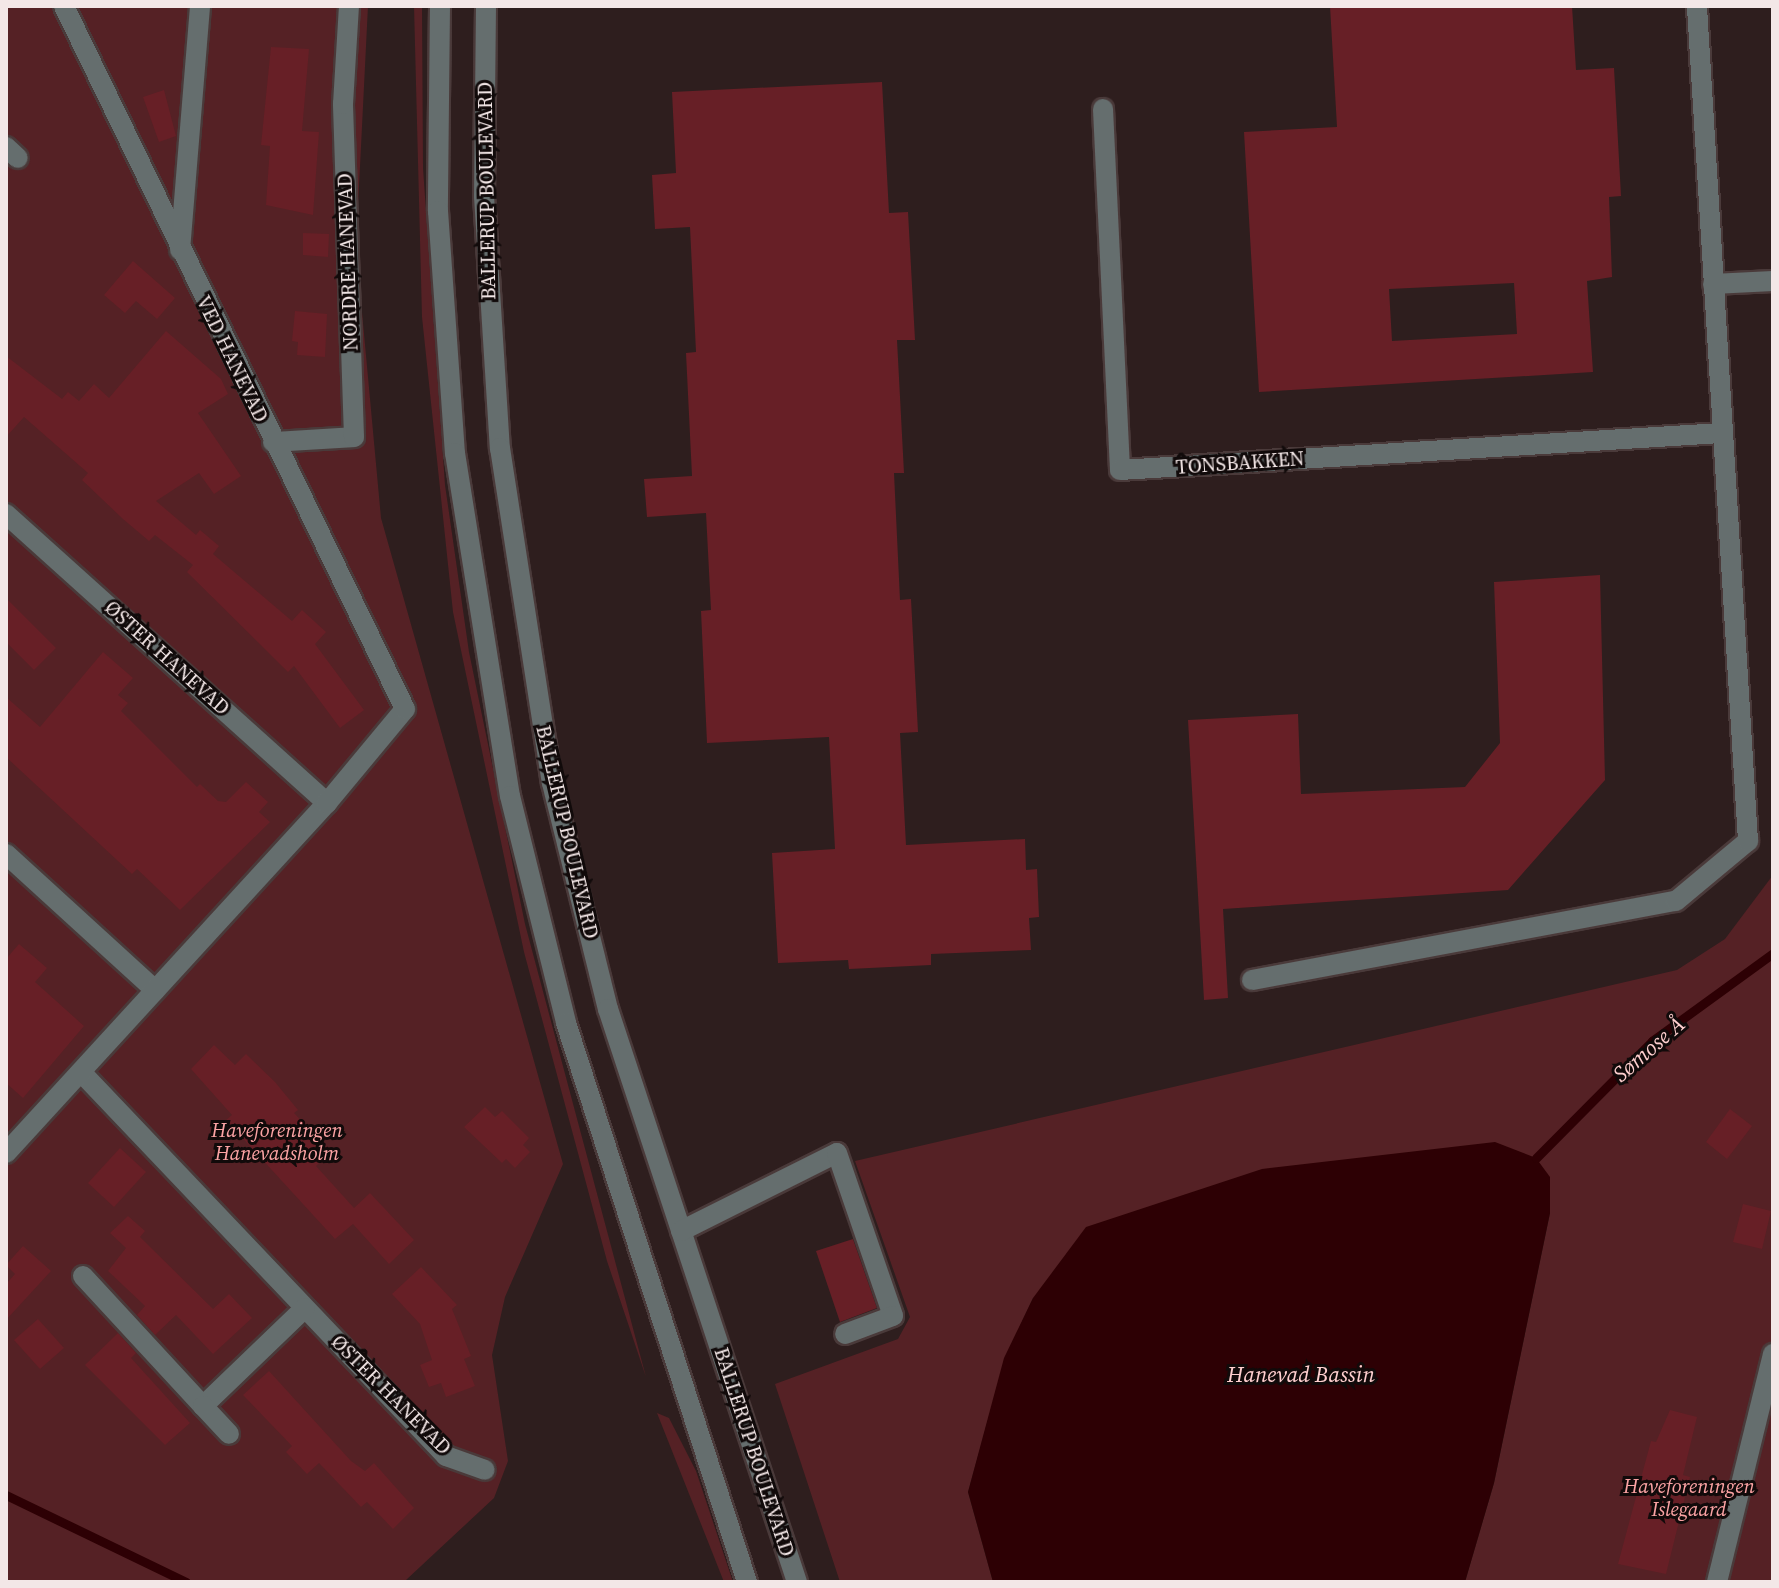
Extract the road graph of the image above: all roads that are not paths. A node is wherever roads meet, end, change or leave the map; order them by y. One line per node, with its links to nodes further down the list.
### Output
1 (64, 6): 8 (street, VED HANEVAD)
2 (200, 6): 8 (street)
3 (349, 6): 12 (street, NORDRE HANEVAD)
4 (440, 6): 28 (street)
5 (486, 6): 20 (street, BALLERUP BOULEVARD)
6 (1697, 6): 10 (street)
7 (1103, 109): 11 (street, TONSBAKKEN)
8 (180, 250): 12 (street, VED HANEVAD)
9 (1773, 281): 10 (street)
10 (1713, 284): 11 (street)
11 (1721, 433): 16 (street)
12 (273, 442): 14 (street, VED HANEVAD)
13 (6, 514): 14 (street, ØSTER HANEVAD)
14 (327, 803): 17 (street)
15 (6, 854): 17 (street)
16 (1252, 980)
17 (155, 990): 18 (street)
18 (81, 1072): 19 (street); 22 (street, ØSTER HANEVAD)
19 (6, 1153)
20 (681, 1231): 23 (street); 29 (street, BALLERUP BOULEVARD)
21 (83, 1276): 25 (street)
22 (305, 1308): 25 (street); 27 (street, ØSTER HANEVAD)
23 (845, 1334)
24 (1773, 1354): 30 (street)
25 (203, 1406): 26 (street)
26 (229, 1434)
27 (485, 1470)
28 (747, 1582)
29 (797, 1582)
30 (1717, 1582)

